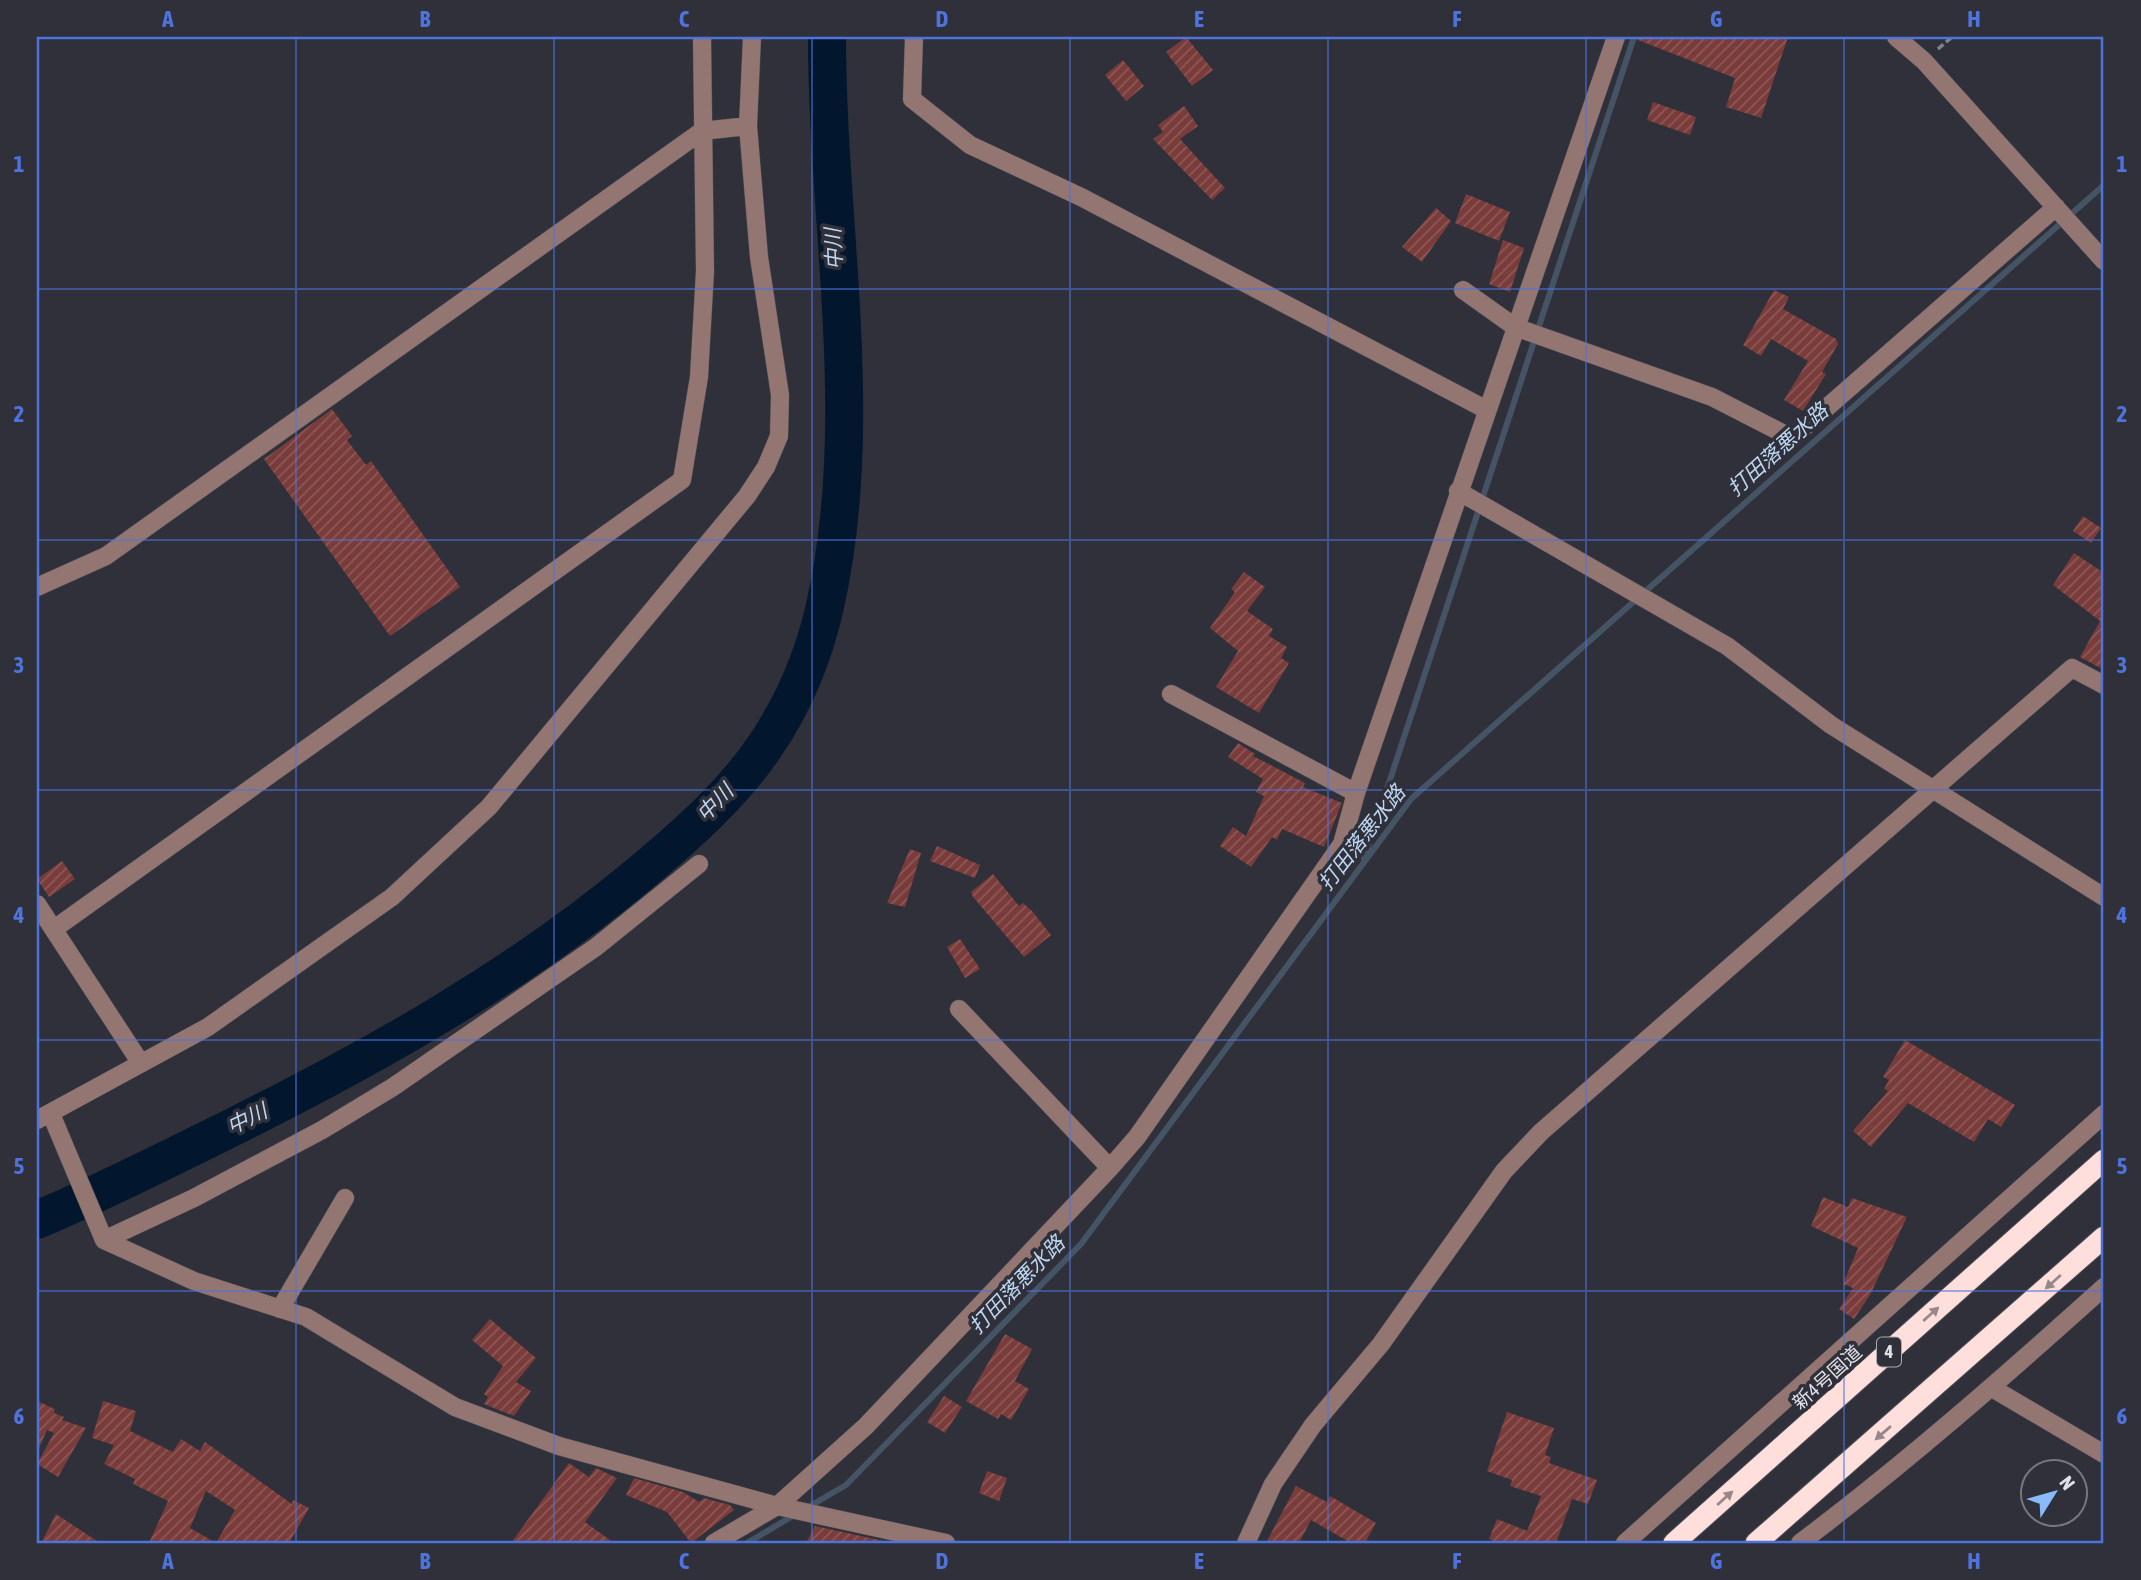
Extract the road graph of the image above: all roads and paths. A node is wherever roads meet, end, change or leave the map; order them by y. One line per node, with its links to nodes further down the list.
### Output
1 (702, 37): 7 (street)
2 (752, 37): 6 (street)
3 (914, 37): 12 (street)
4 (1616, 37): 11 (street)
5 (1896, 37): 8 (street)
6 (748, 126): 7 (street); 24 (street)
7 (702, 131): 14 (street); 22 (street)
8 (2056, 207): 9 (street); 11 (street)
9 (2104, 261)
10 (1463, 290): 11 (street)
11 (1515, 327): 12 (street)
12 (1487, 410): 13 (street)
13 (1458, 491): 17 (street); 18 (street)
14 (37, 587)
15 (2104, 684): 17 (street)
16 (1171, 694): 18 (street)
17 (1931, 789): 20 (street); 39 (street)
18 (1356, 793): 28 (street)
19 (699, 864): 31 (street)
20 (2104, 897)
21 (37, 904): 22 (street)
22 (54, 929): 24 (street)
23 (959, 1009): 28 (street)
24 (140, 1062): 26 (street)
25 (2104, 1114): 40 (street)
26 (44, 1117): 31 (street)
27 (2104, 1160): 41 (highway, 新4号国道 / 4, one-way to 27)
28 (1110, 1168): 36 (street)
29 (345, 1198): 33 (street)
30 (2104, 1237): 42 (highway, one-way to 42)
31 (104, 1240): 33 (street)
32 (2104, 1287): 34 (street)
33 (280, 1309): 36 (street)
34 (1992, 1388): 35 (street); 43 (street)
35 (2104, 1454)
36 (777, 1506): 37 (street); 38 (street)
37 (714, 1543)
38 (946, 1543)
39 (1247, 1543)
40 (1625, 1543)
41 (1674, 1543)
42 (1756, 1543)
43 (1800, 1543)

